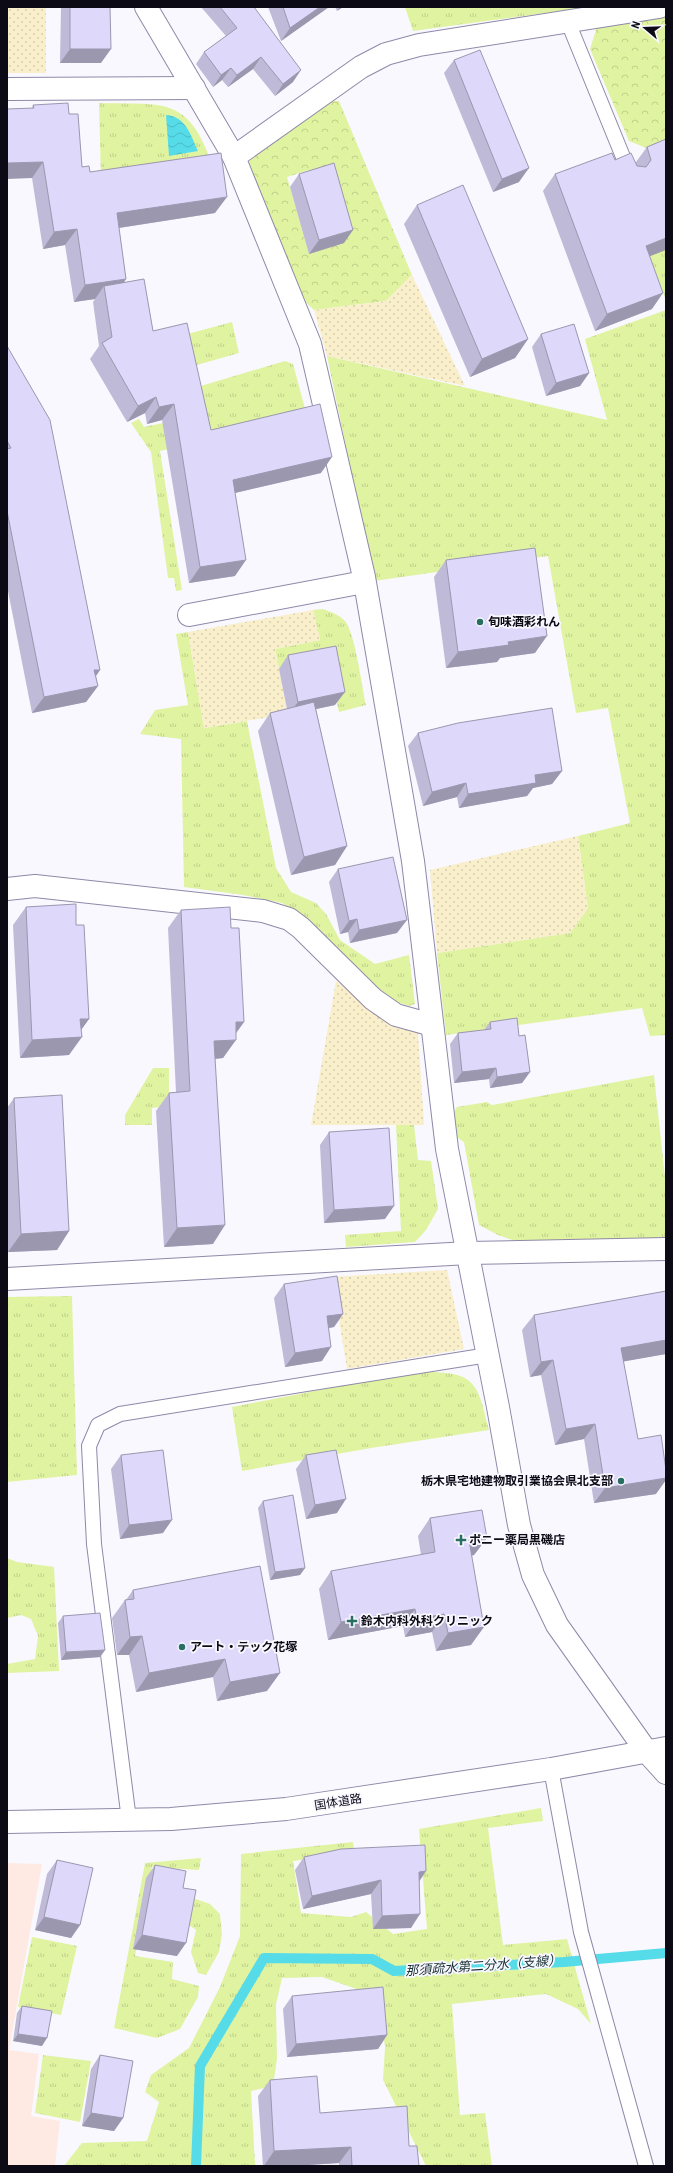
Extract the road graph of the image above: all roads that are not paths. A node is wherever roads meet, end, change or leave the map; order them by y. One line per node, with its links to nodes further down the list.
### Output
1 (146, 7): 4 (street)
2 (659, 7): 3 (street)
3 (568, 22): 6 (street); 7 (lane)
4 (194, 88): 5 (street); 6 (street)
5 (7, 89)
6 (234, 157): 8 (street)
7 (631, 176)
8 (364, 582): 9 (street); 11 (street)
9 (189, 615)
10 (7, 889): 11 (street)
11 (432, 1025): 13 (street)
12 (666, 1249): 13 (street)
13 (468, 1253): 14 (street); 15 (street)
14 (7, 1279)
15 (488, 1355): 16 (street); 19 (lane)
16 (656, 1750): 17 (street, 国体道路); 18 (street)
17 (552, 1769): 19 (street, 国体道路); 21 (lane)
18 (666, 1773)
19 (129, 1820): 20 (street, 国体道路)
20 (7, 1822)
21 (646, 2166)

